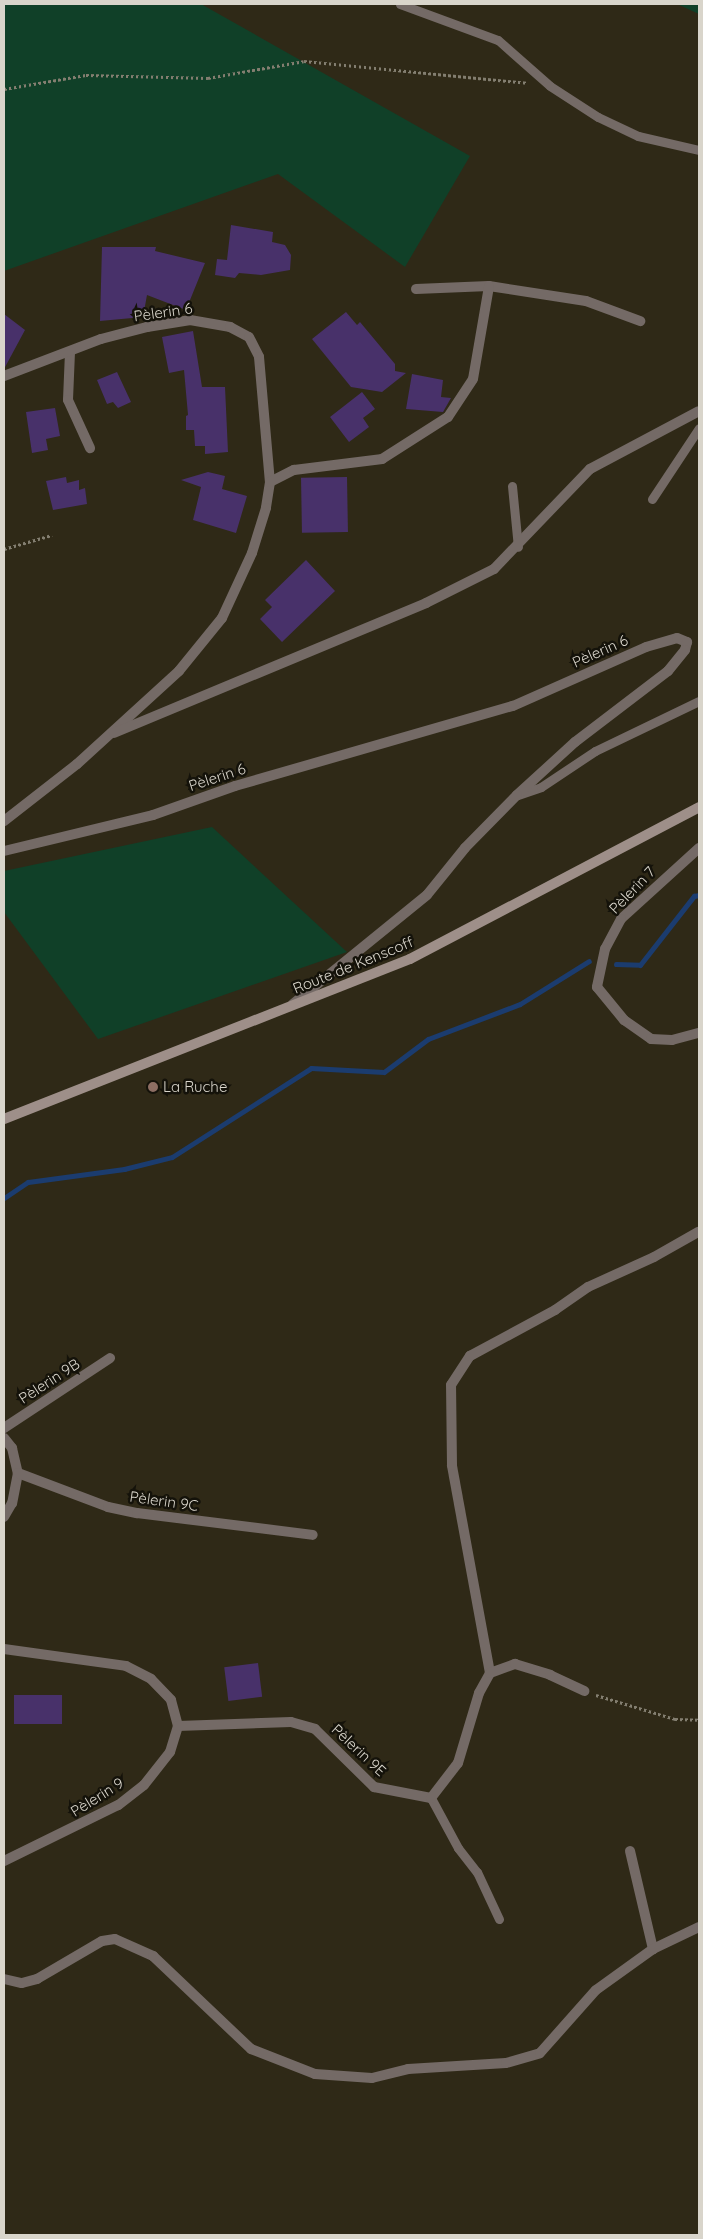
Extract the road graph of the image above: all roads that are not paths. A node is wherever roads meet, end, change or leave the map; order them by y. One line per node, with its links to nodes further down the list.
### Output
1 (400, 4): 2 (lane)
2 (699, 150)
3 (489, 286): 4 (street); 5 (street); 11 (street)
4 (416, 288)
5 (640, 321)
6 (70, 352): 7 (street, Pèlerin 6); 10 (street); 11 (street, Pèlerin 6)
7 (4, 376)
8 (699, 411): 14 (street)
9 (699, 428): 13 (lane)
10 (90, 448)
11 (270, 482): 16 (street, Pèlerin 6)
12 (512, 486): 14 (lane)
13 (652, 498)
14 (518, 546): 16 (street)
15 (699, 701): 17 (lane)
16 (106, 737): 19 (street, Pèlerin 6)
17 (517, 795): 21 (street, Pèlerin 6); 22 (street, Pèlerin 6)
18 (699, 807): 22 (main road, Route de Kenscoff)
19 (4, 821)
20 (699, 848): 23 (street, Pèlerin 7)
21 (4, 851)
22 (288, 1008): 24 (main road, Route de Kenscoff)
23 (699, 1033)
24 (4, 1119)
25 (699, 1233): 33 (street)
26 (110, 1358): 27 (street, Pèlerin 9B)
27 (4, 1428)
28 (4, 1438): 29 (street)
29 (18, 1473): 30 (street); 31 (street, Pèlerin 9C)
30 (4, 1517)
31 (313, 1535)
32 (4, 1650): 35 (street)
33 (490, 1672): 34 (street); 36 (street)
34 (584, 1691)
35 (178, 1726): 36 (street, Pèlerin 9E); 38 (street, Pèlerin 9)
36 (431, 1798): 39 (lane)
37 (630, 1851): 41 (street)
38 (4, 1861)
39 (499, 1919)
40 (699, 1927): 41 (street)
41 (653, 1949): 42 (street)
42 (4, 1979)

